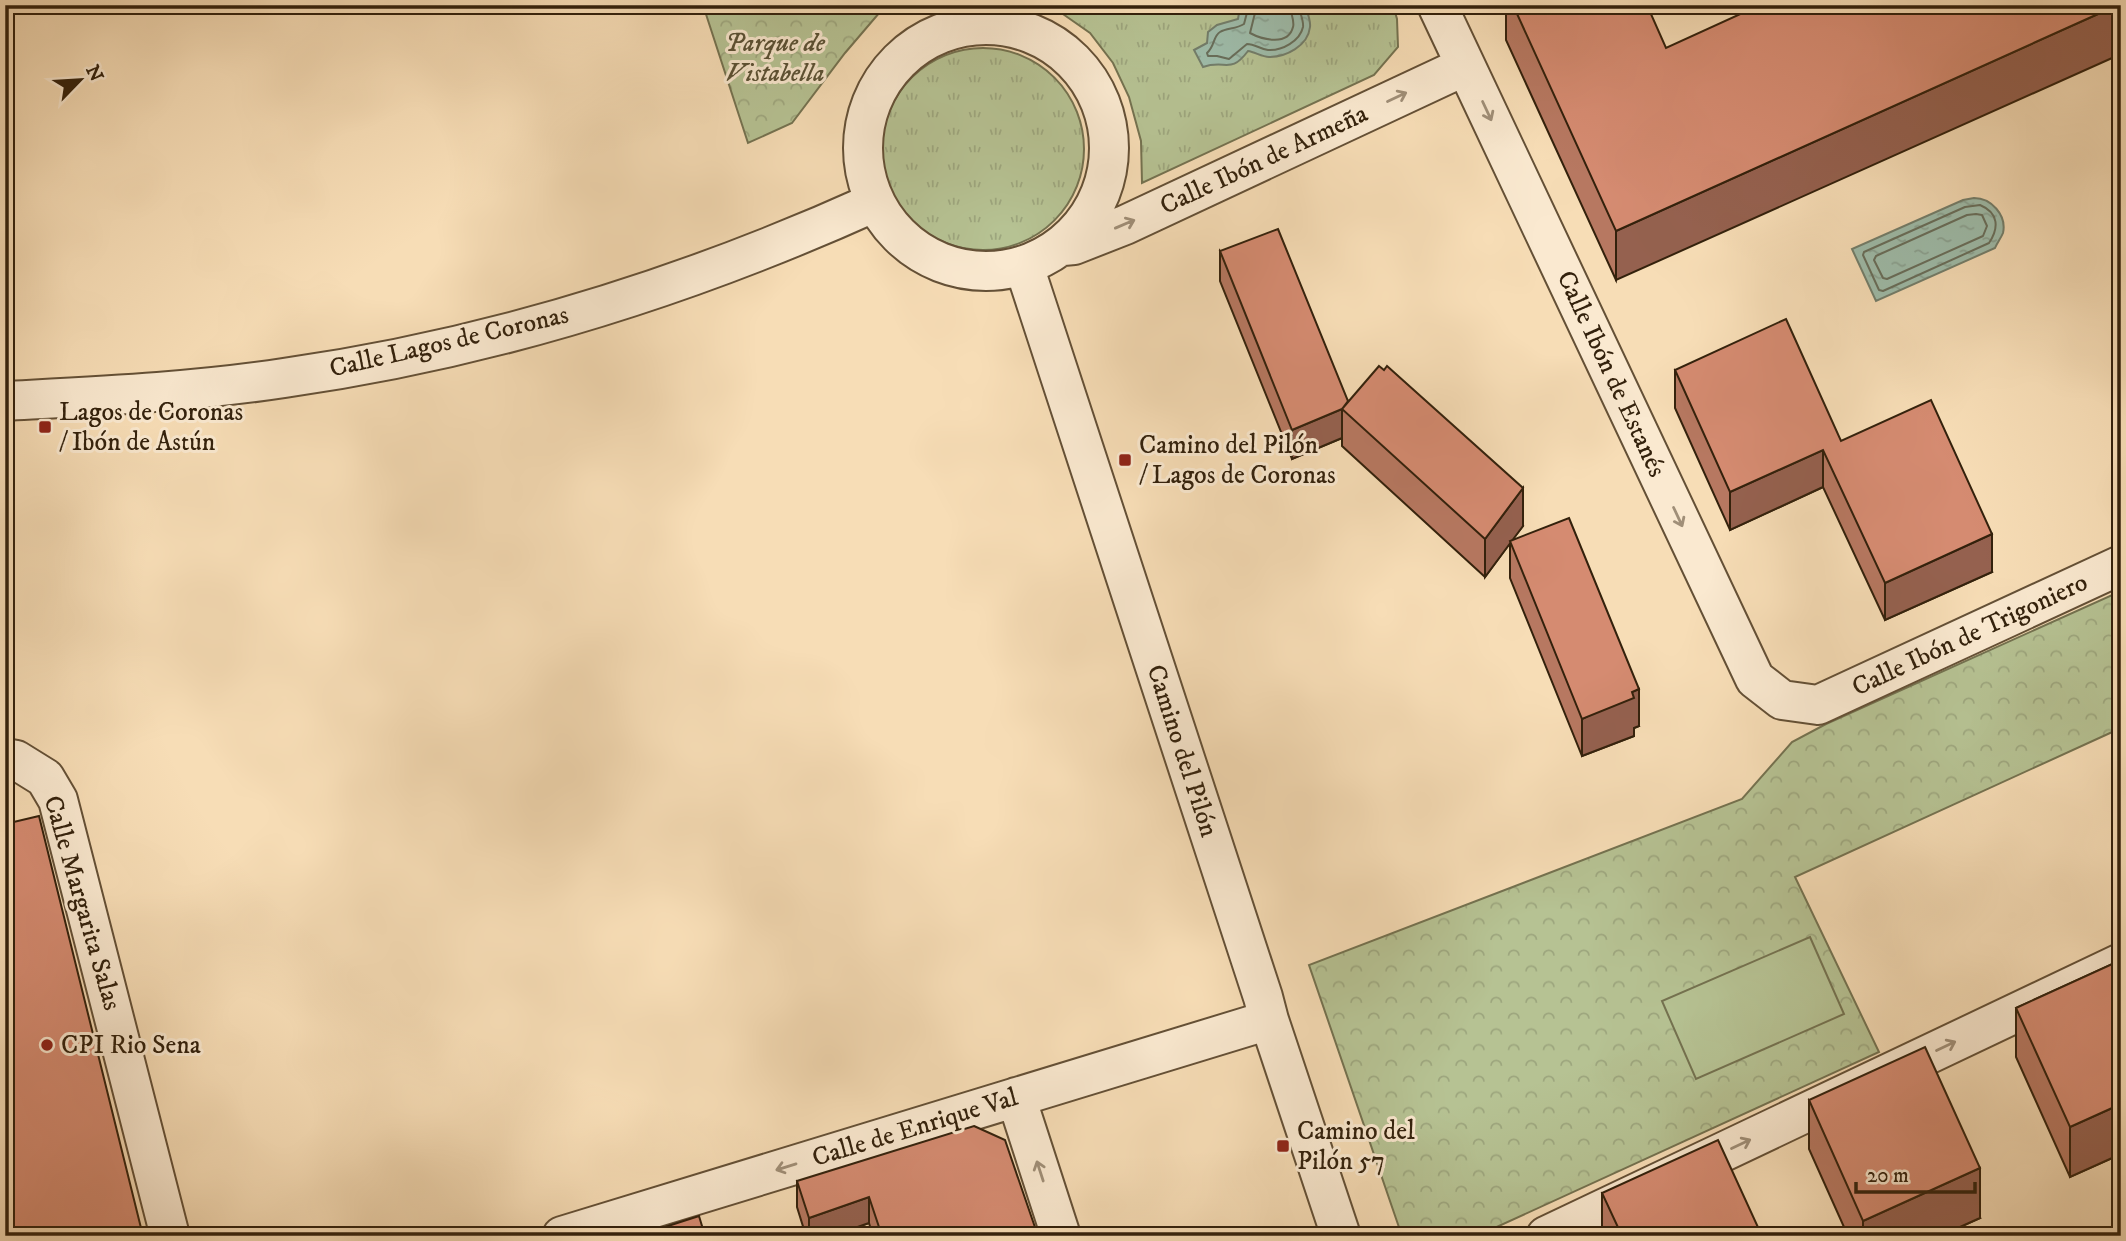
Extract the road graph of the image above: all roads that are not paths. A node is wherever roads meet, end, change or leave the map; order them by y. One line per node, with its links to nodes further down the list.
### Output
1 (1437, 5): 4 (street, Calle Ibón de Estanés)
2 (1007, 15): 3 (street); 6 (street)
3 (942, 18): 5 (street)
4 (1465, 66): 6 (street, Calle Ibón de Armeña, one-way to 4); 10 (street, Calle Ibón de Estanés, one-way to 10)
5 (875, 202): 7 (street); 8 (street, Calle Lagos de Coronas)
6 (1060, 246): 7 (street)
7 (1024, 266): 13 (street, Camino del Pilón)
8 (5, 401)
9 (2121, 565): 10 (street, Calle Ibón de Trigoniero)
10 (1818, 705)
11 (5, 758): 15 (street, Calle Margarita Salas)
12 (2121, 963): 19 (street, one-way to 12)
13 (1269, 1020): 14 (street, Calle de Enrique Val); 18 (street, Camino del Pilón)
14 (1016, 1097): 16 (street, Calle de Enrique Val, one-way to 16); 17 (street, one-way to 14)
15 (170, 1236)
16 (562, 1236)
17 (1061, 1236)
18 (1341, 1236)
19 (1546, 1236)

